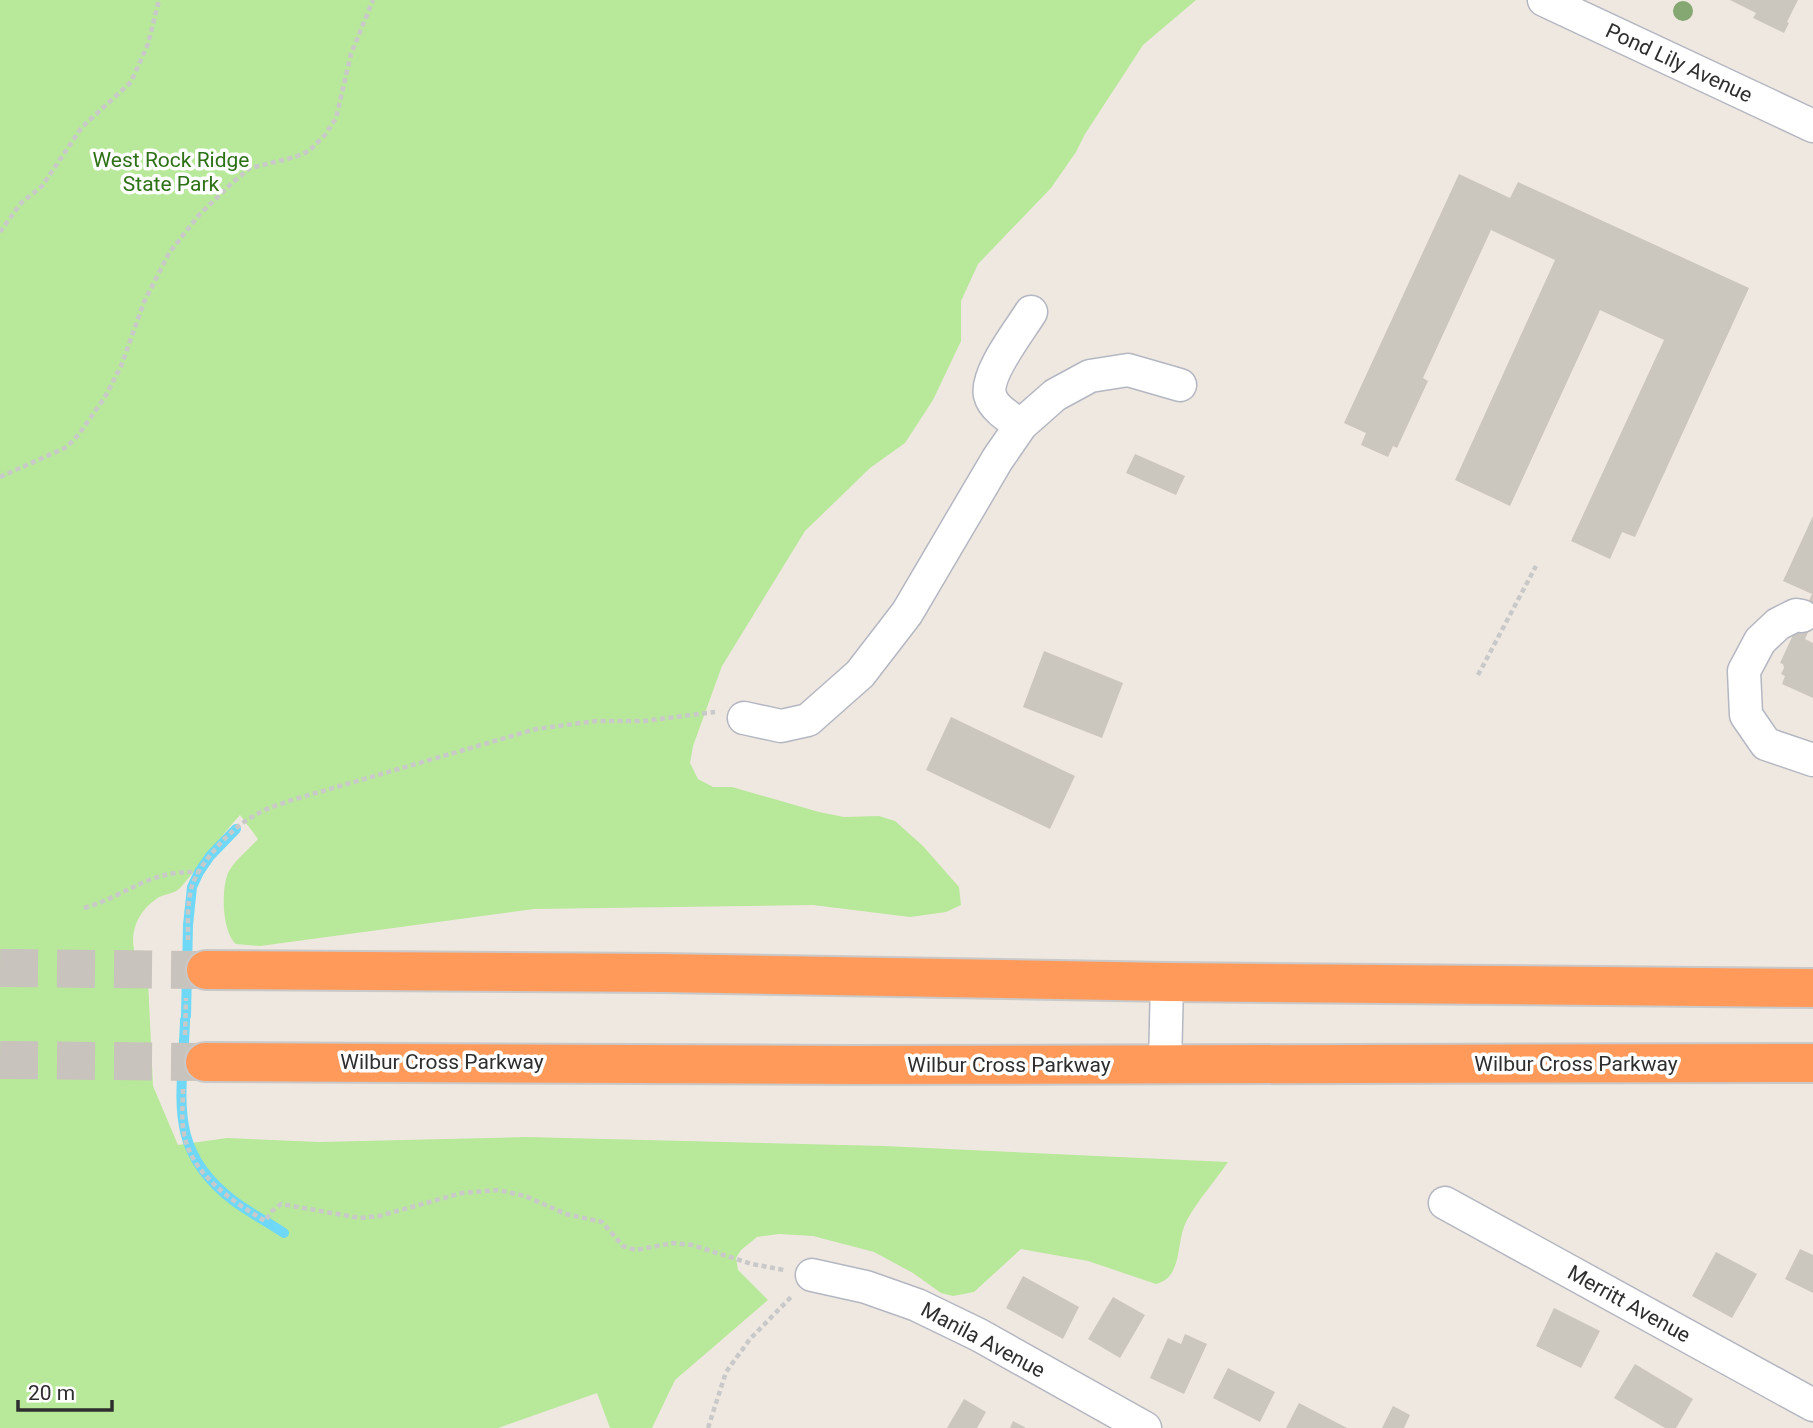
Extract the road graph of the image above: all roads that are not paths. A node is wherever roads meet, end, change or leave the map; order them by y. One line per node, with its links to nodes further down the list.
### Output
1 (1545, 0): 2 (street, Pond Lily Avenue)
2 (1813, 126)
3 (1031, 312): 5 (street)
4 (1180, 385): 5 (street)
5 (1021, 425): 7 (street)
6 (1801, 616): 8 (street)
7 (744, 718)
8 (1813, 760)
9 (206, 970): 10 (highway)
10 (1167, 982): 11 (highway); 14 (street)
11 (1813, 988)
12 (205, 1062): 14 (highway, Wilbur Cross Parkway)
13 (1813, 1063): 14 (highway, Wilbur Cross Parkway)
14 (1165, 1065)
15 (1445, 1203): 17 (street, Merritt Avenue)
16 (812, 1275): 18 (street, Manila Avenue)
17 (1813, 1405)
18 (1145, 1428)

